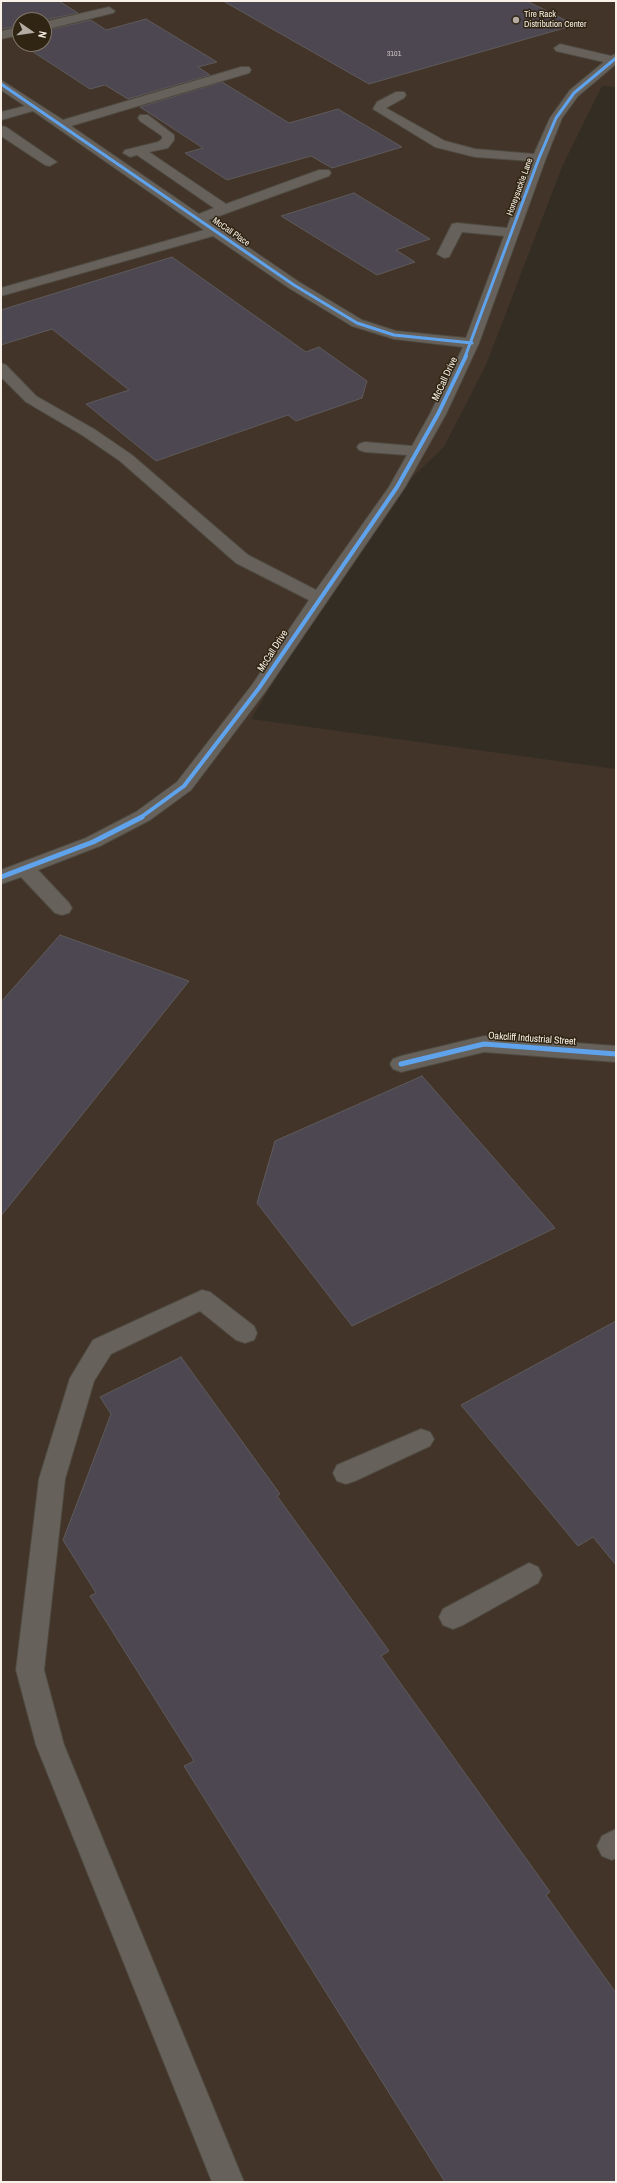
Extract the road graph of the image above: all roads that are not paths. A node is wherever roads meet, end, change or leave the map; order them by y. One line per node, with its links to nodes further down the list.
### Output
1 (109, 11): 2 (street)
2 (52, 24)
3 (12, 33): 4 (street)
4 (1, 35)
5 (560, 48): 6 (street)
6 (614, 59): 17 (street, Honeysuckle Lane)
7 (245, 70): 13 (street)
8 (1, 84): 10 (street, McCall Place)
9 (400, 95): 17 (street)
10 (35, 107): 11 (street); 13 (street, McCall Place)
11 (1, 116)
12 (144, 118): 15 (street)
13 (61, 125): 16 (street, McCall Place)
14 (1, 130): 18 (street)
15 (139, 151): 16 (street); 20 (street)
16 (110, 158): 21 (street, McCall Place)
17 (539, 158): 23 (street, Honeysuckle Lane)
18 (50, 162)
19 (324, 173): 20 (street)
20 (224, 209): 21 (street)
21 (198, 219): 22 (street, McCall Place)
22 (215, 231): 25 (street); 26 (street, McCall Place)
23 (512, 233): 24 (street); 26 (street, Honeysuckle Lane)
24 (444, 254)
25 (1, 292)
26 (472, 343): 29 (street, McCall Drive)
27 (1, 368): 30 (street)
28 (365, 447): 29 (street)
29 (417, 451): 30 (street, McCall Drive)
30 (319, 598): 31 (street, McCall Drive)
31 (24, 868): 32 (street, McCall Drive); 33 (street)
32 (1, 877)
33 (62, 908)
34 (616, 1054): 35 (street, Oakcliff Industrial Street)
35 (401, 1064)
36 (245, 1333): 41 (street)
37 (421, 1438): 38 (street)
38 (346, 1473)
39 (529, 1575): 40 (street)
40 (453, 1617)
41 (228, 2182)

